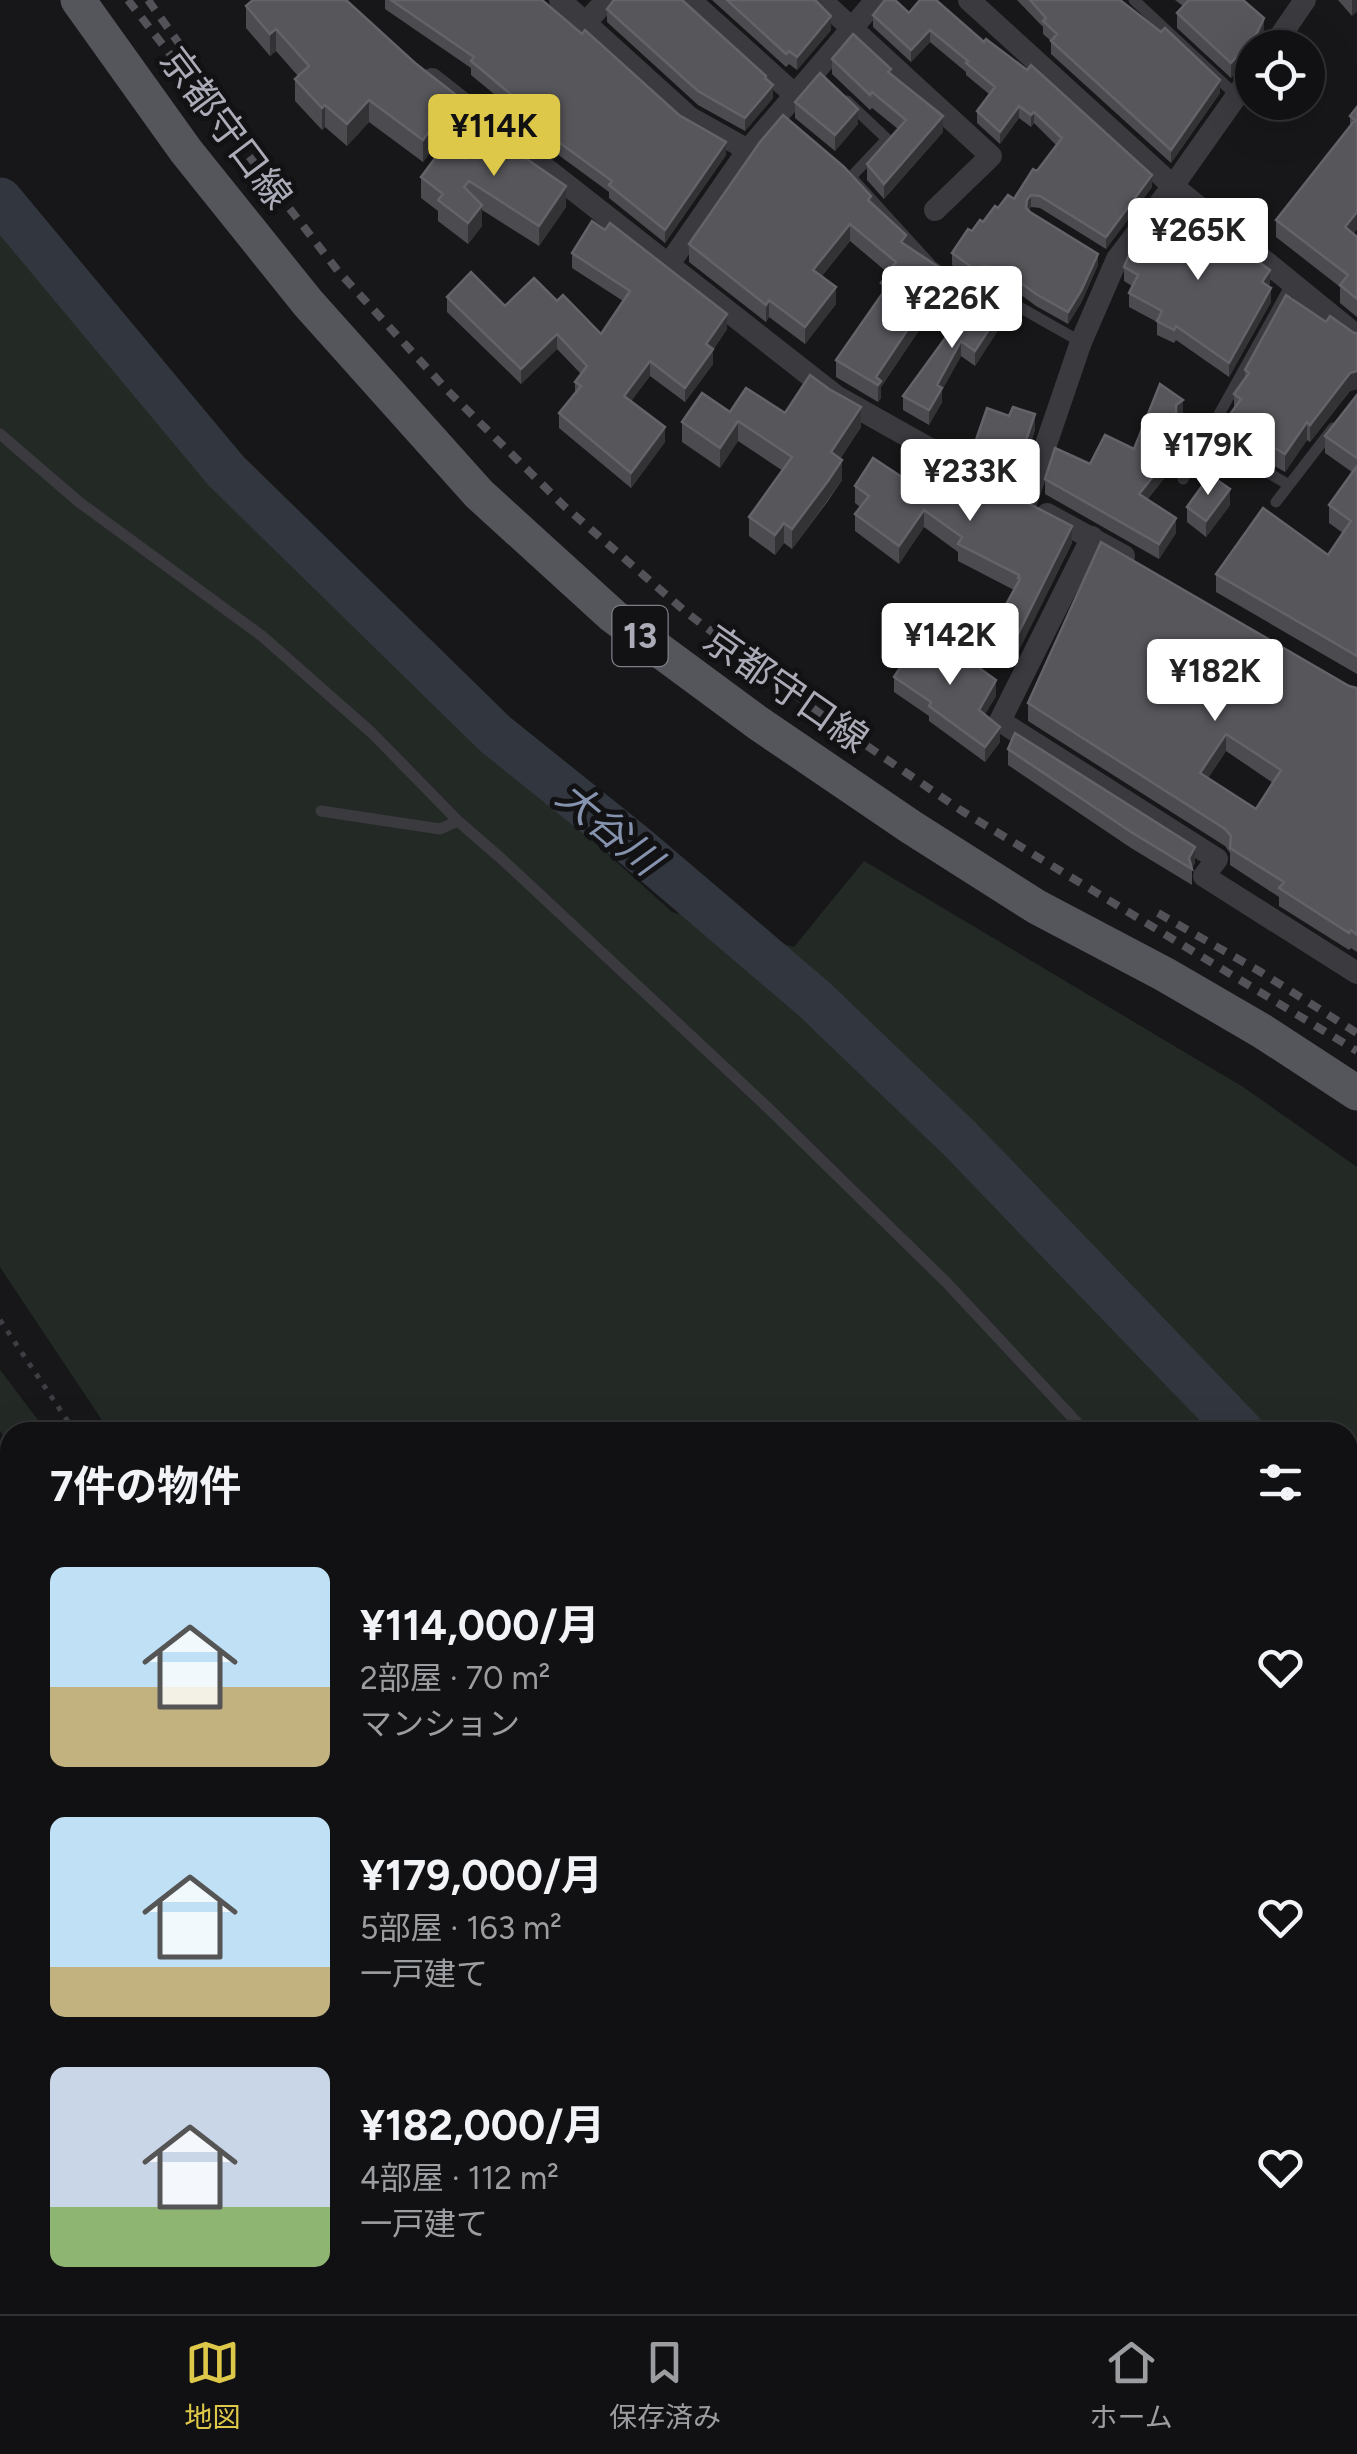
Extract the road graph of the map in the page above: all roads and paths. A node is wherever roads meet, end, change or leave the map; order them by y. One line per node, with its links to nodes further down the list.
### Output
1 (78, 0): 40 (main road, 京都守口線 / 13)
2 (560, 0): 10 (street)
3 (607, 0): 10 (street)
4 (690, 0): 15 (street)
5 (821, 0): 11 (street)
6 (876, 0): 11 (street)
7 (969, 0): 21 (street)
8 (1134, 0): 14 (lane)
9 (1306, 0): 12 (street)
10 (585, 23): 18 (street)
11 (852, 28): 15 (street); 22 (street)
12 (1285, 30)
13 (410, 59): 23 (street)
14 (1235, 93)
15 (795, 95): 18 (street)
16 (844, 98): 20 (lane)
17 (1235, 100): 21 (street)
18 (748, 150): 23 (street)
19 (837, 164): 20 (lane)
20 (851, 177): 26 (lane)
21 (1173, 186): 24 (street); 26 (street)
22 (941, 193)
23 (670, 264): 33 (street)
24 (1292, 283): 25 (street); 30 (lane)
25 (1357, 336)
26 (1081, 342): 33 (street)
27 (1346, 412): 32 (lane)
28 (1184, 424): 30 (lane)
29 (0, 434): 38 (lane)
30 (1206, 437): 31 (lane); 32 (lane)
31 (1183, 478)
32 (1290, 485): 34 (lane)
33 (1008, 493): 35 (street)
34 (1276, 502)
35 (1092, 537): 36 (street); 39 (street)
36 (1142, 566)
37 (321, 811): 38 (lane)
38 (458, 822): 43 (lane)
39 (1357, 972)
40 (1357, 1093)
41 (0, 1320): 42 (path)
42 (68, 1422)
43 (1077, 1422)

